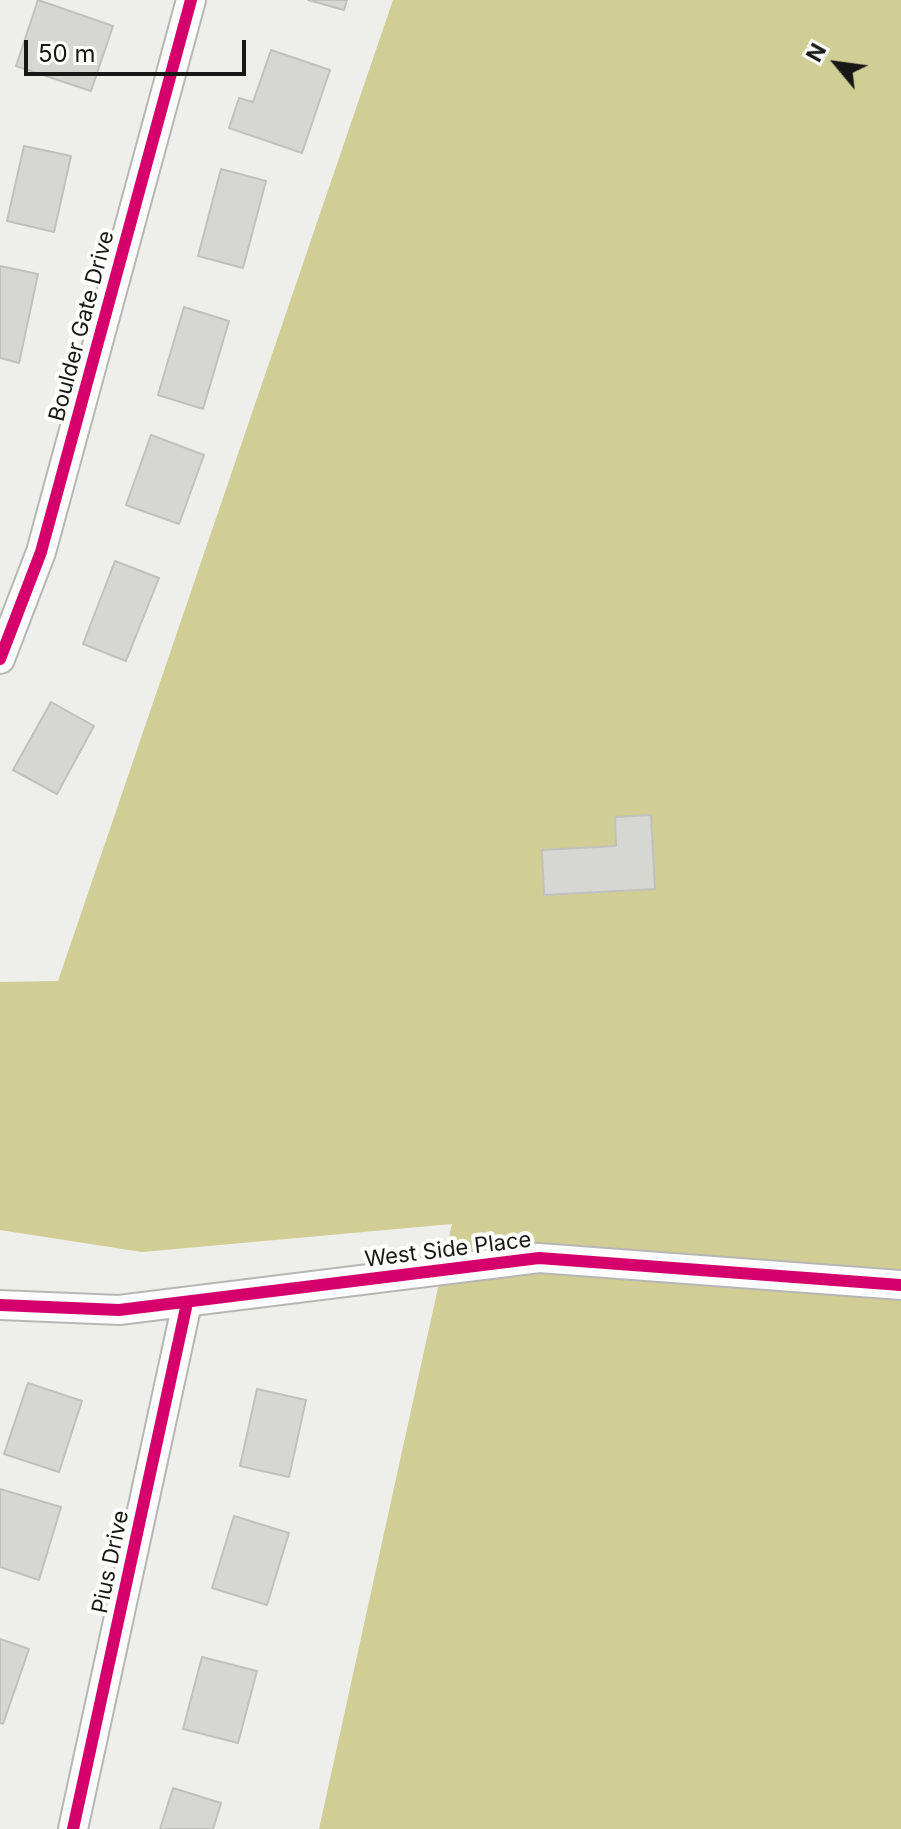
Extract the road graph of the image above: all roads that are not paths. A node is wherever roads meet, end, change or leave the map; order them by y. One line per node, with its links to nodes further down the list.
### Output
1 (191, 0): 2 (street, Boulder Gate Drive)
2 (0, 659)
3 (901, 1285): 4 (street, West Side Place)
4 (187, 1303): 5 (street, West Side Place); 6 (street, Pius Drive)
5 (0, 1305)
6 (73, 1829)

